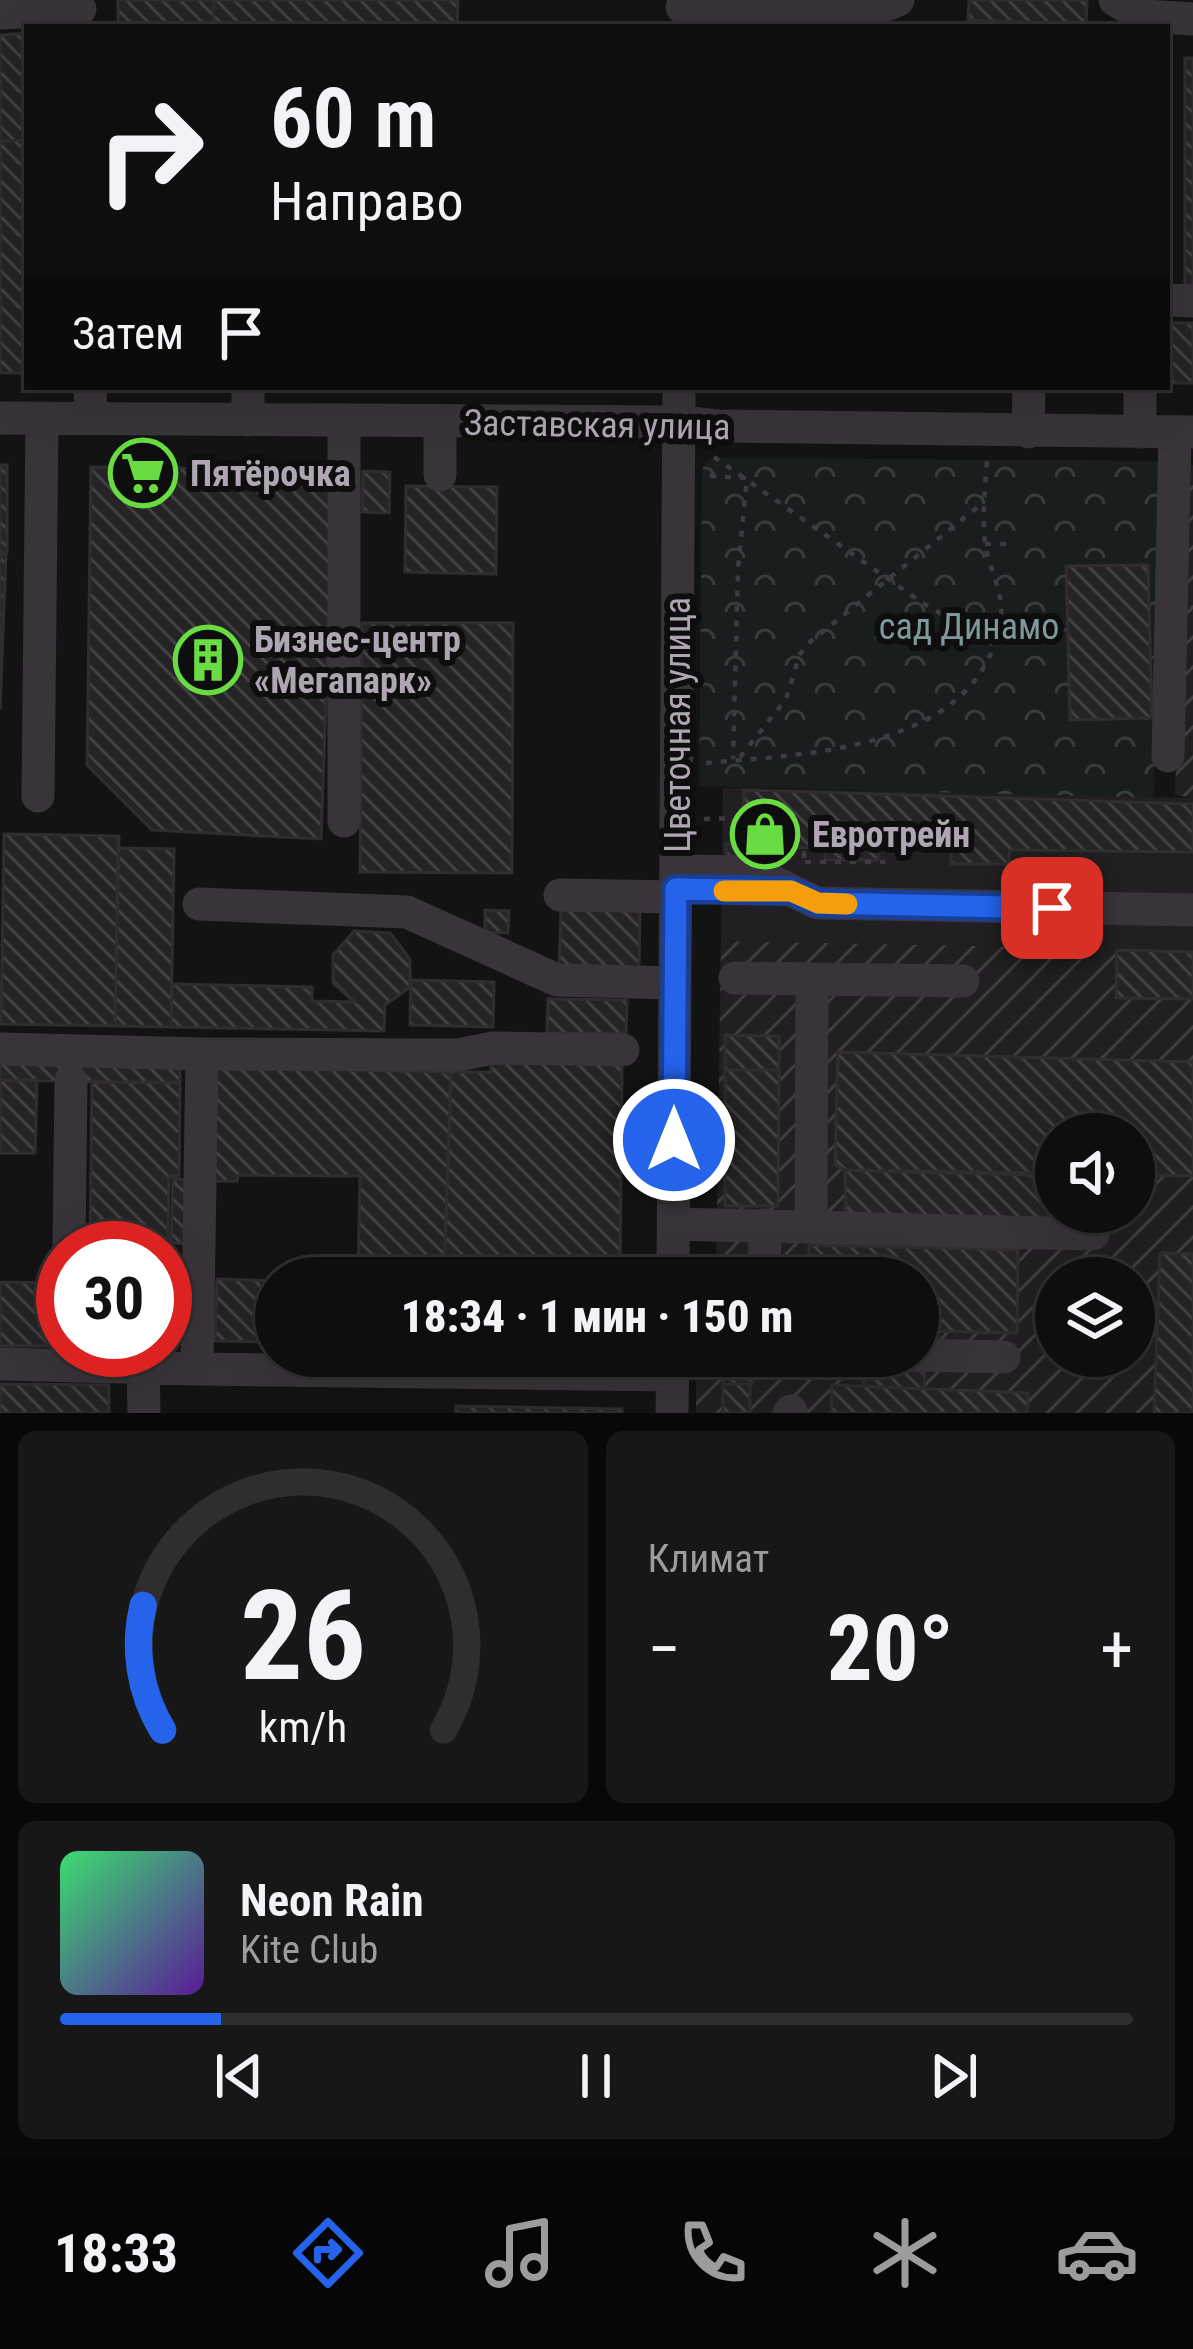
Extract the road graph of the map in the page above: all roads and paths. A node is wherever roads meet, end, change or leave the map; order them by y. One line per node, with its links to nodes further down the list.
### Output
1 (898, 0): 3 (street)
2 (1115, 0): 6 (street)
3 (682, 11)
4 (80, 12): 5 (street)
5 (0, 13)
6 (1193, 19)
7 (679, 390): 16 (street, Цветочная улица)
8 (1029, 390): 17 (street)
9 (1140, 390): 18 (street)
10 (91, 403): 11 (street, Заставская улица); 13 (street, Заставская улица)
11 (248, 403): 14 (street, Заставская улица)
12 (0, 418): 13 (street, Заставская улица)
13 (42, 418): 33 (street)
14 (344, 421): 15 (street, Заставская улица); 36 (street)
15 (440, 421): 16 (street, Заставская улица); 23 (street)
16 (679, 422): 17 (street, Заставская улица); 39 (street, Цветочная улица)
17 (1028, 431): 18 (street, Заставская улица)
18 (1140, 432): 19 (street, Заставская улица)
19 (1184, 432): 30 (street)
20 (709, 454): 24 (path)
21 (987, 454): 25 (path)
22 (698, 475): 24 (path)
23 (440, 476)
24 (747, 478): 28 (path); 31 (path)
25 (984, 502): 26 (path); 28 (path)
26 (985, 544): 27 (path); 29 (path)
27 (1008, 544)
28 (890, 579): 29 (path); 31 (path)
29 (993, 644): 31 (path)
30 (1168, 756)
31 (736, 759): 32 (path)
32 (697, 764)
33 (38, 796)
34 (743, 818): 35 (path)
35 (698, 819)
36 (344, 821)
37 (800, 853): 38 (path)
38 (797, 876): 39 (street); 42 (street)
39 (676, 886): 40 (street); 46 (street, Цветочная улица)
40 (560, 895)
41 (199, 904): 46 (street)
42 (1193, 910)
43 (735, 978): 44 (street)
44 (812, 979): 45 (street); 54 (street)
45 (963, 981)
46 (675, 983): 52 (street, Цветочная улица)
47 (0, 1049): 50 (street)
48 (622, 1050): 49 (street)
49 (202, 1054): 50 (street); 63 (street)
50 (71, 1066): 51 (street)
51 (69, 1221)
52 (674, 1224): 53 (street); 56 (street, Цветочная улица)
53 (765, 1226): 54 (street); 57 (street)
54 (811, 1227): 55 (street)
55 (1093, 1234)
56 (674, 1257)
57 (764, 1257)
58 (939, 1355): 59 (street)
59 (1004, 1357)
60 (36, 1360): 61 (street)
61 (0, 1364)
62 (192, 1369): 63 (street)
63 (197, 1369): 64 (street)
64 (255, 1369)
65 (143, 1377): 67 (street)
66 (677, 1377): 68 (street)
67 (144, 1413)
68 (672, 1413)

